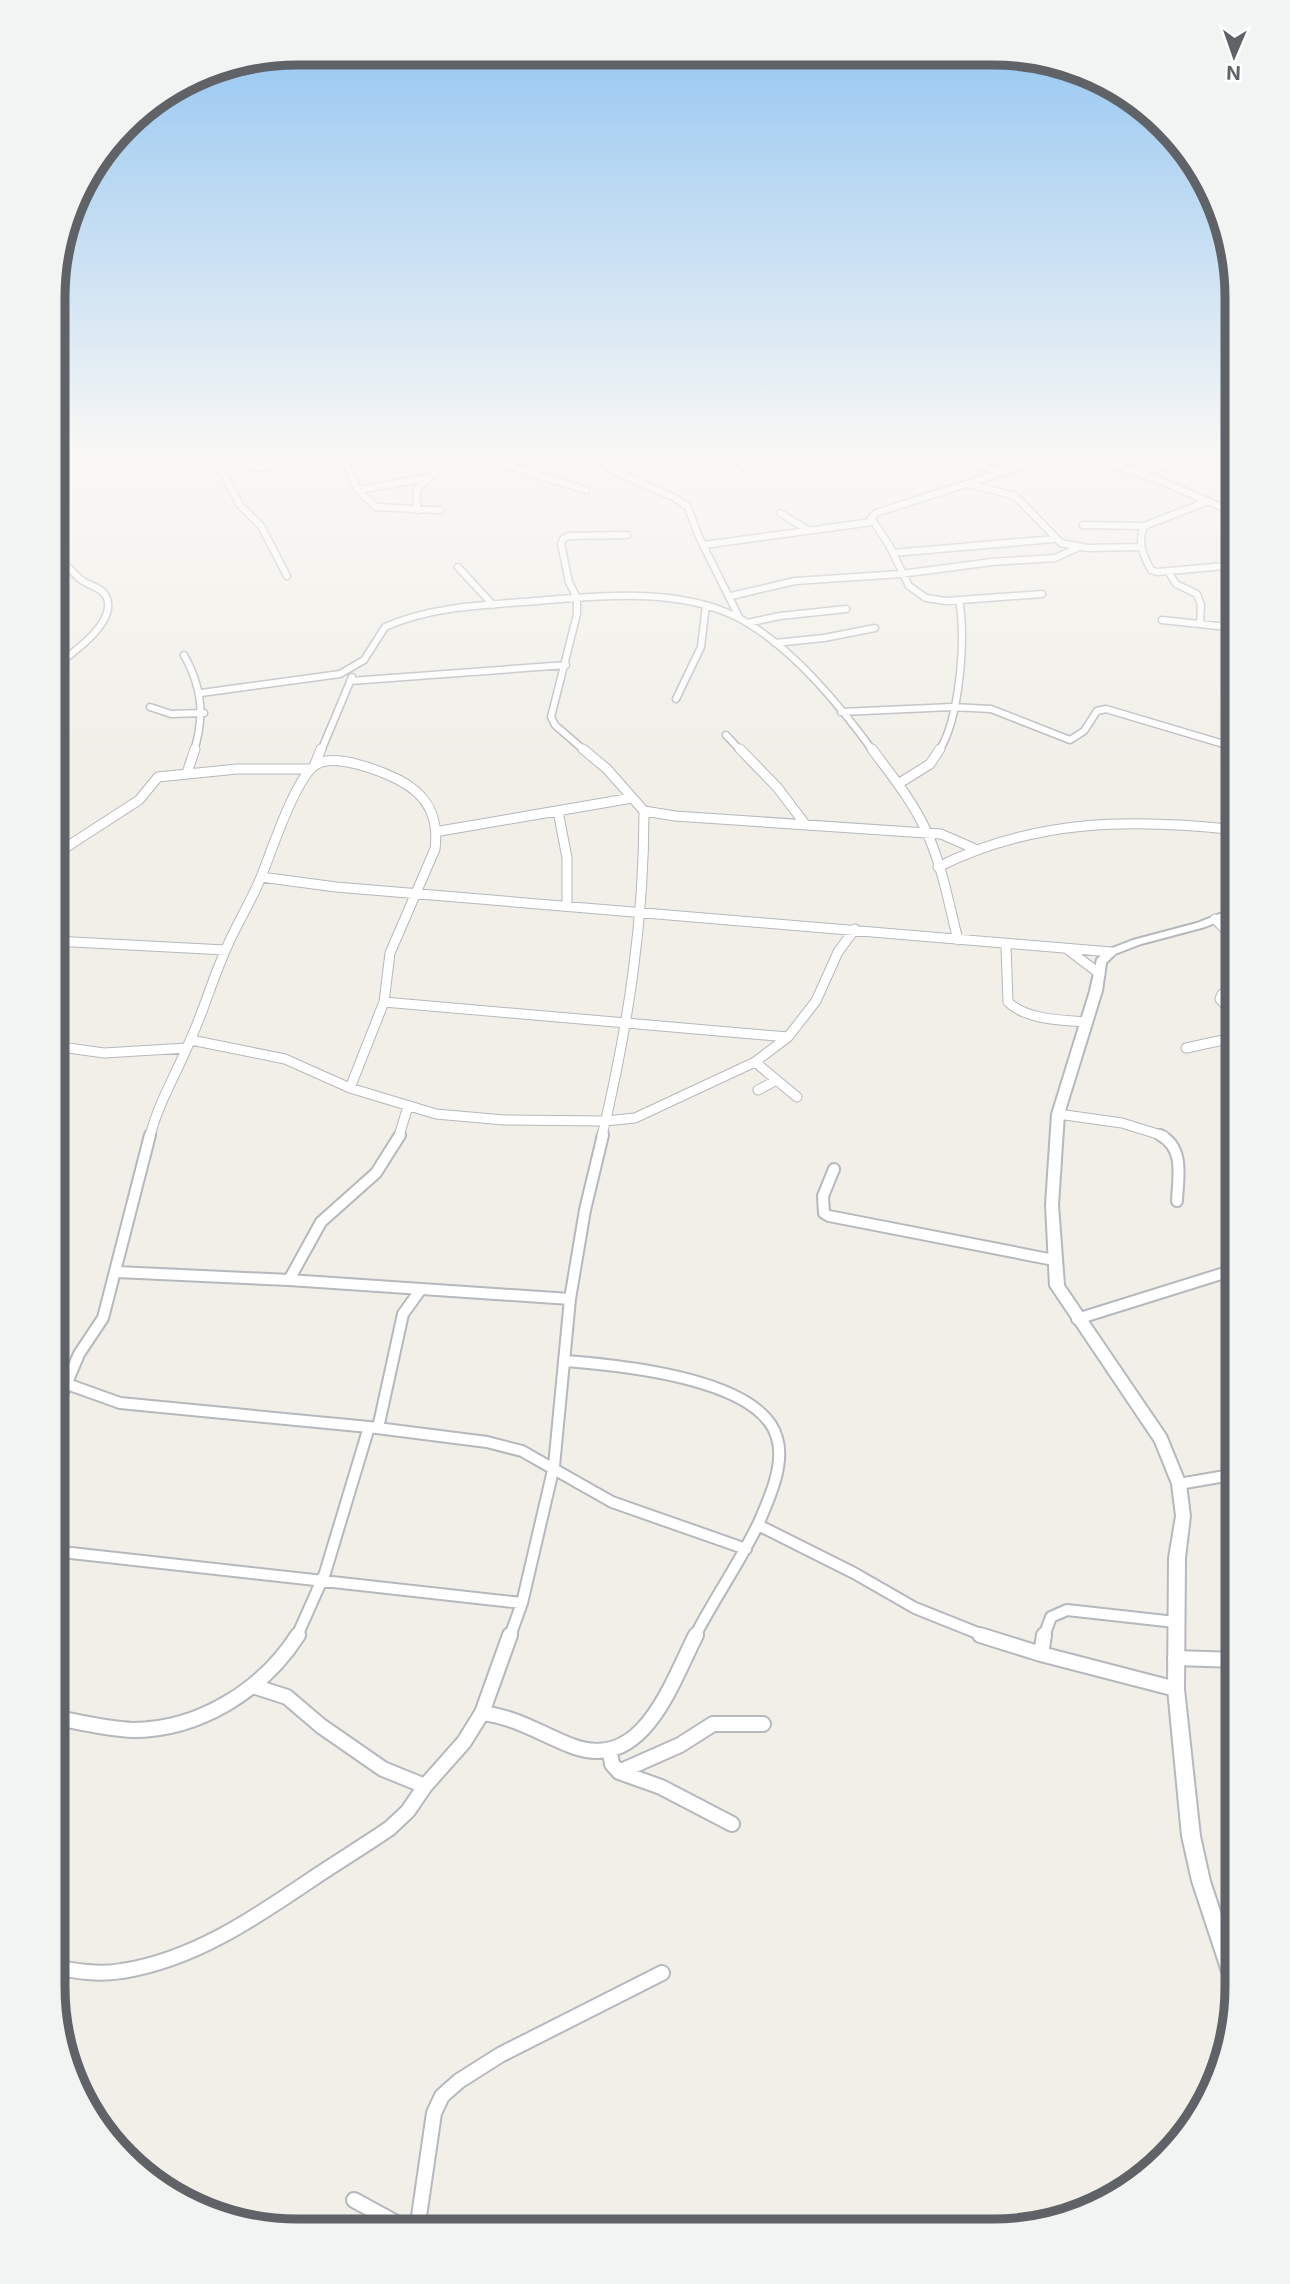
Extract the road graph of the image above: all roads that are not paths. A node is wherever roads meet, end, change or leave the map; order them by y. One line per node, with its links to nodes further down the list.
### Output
1 (278, 559): 12 (street)
2 (564, 559): 15 (street)
3 (711, 559): 14 (street)
4 (895, 559): 11 (street)
5 (1046, 559): 11 (street)
6 (1146, 559): 10 (street)
7 (65, 563): 28 (street)
8 (1225, 566): 10 (street)
9 (458, 567): 17 (street)
10 (1168, 571): 23 (street)
11 (901, 574): 14 (street); 16 (street)
12 (287, 576)
13 (1042, 594): 16 (street)
14 (732, 596): 20 (street)
15 (577, 598): 17 (street); 18 (street); 29 (street)
16 (959, 600): 35 (street)
17 (493, 605): 30 (street)
18 (706, 605): 20 (street); 33 (street)
19 (846, 609): 22 (street)
20 (739, 617): 22 (street)
21 (1162, 620): 23 (street)
22 (747, 623): 26 (street)
23 (1200, 624): 24 (street)
24 (1225, 627)
25 (875, 628): 26 (street)
26 (775, 643): 36 (street)
27 (184, 655): 32 (street)
28 (65, 658)
29 (566, 665): 31 (street); 43 (street)
30 (356, 668): 31 (street); 32 (street)
31 (350, 681): 40 (street)
32 (201, 693): 37 (street)
33 (676, 699)
34 (150, 707): 37 (street)
35 (952, 707): 36 (street); 39 (street); 42 (street)
36 (841, 712): 42 (street)
37 (204, 713): 41 (street)
38 (726, 735): 46 (street)
39 (1225, 744)
40 (313, 767): 41 (street); 48 (street); 53 (street)
41 (187, 773): 51 (street)
42 (898, 784): 49 (street)
43 (632, 798): 44 (street); 45 (street)
44 (558, 811): 48 (street); 55 (street)
45 (643, 811): 46 (street); 56 (street)
46 (805, 824): 49 (street)
47 (1225, 829): 50 (street)
48 (440, 831): 54 (street)
49 (927, 833): 50 (street); 52 (street)
50 (973, 848): 52 (street)
51 (65, 850)
52 (938, 867): 61 (street)
53 (261, 877): 54 (street); 65 (street)
54 (414, 894): 55 (street); 68 (street)
55 (567, 906): 56 (street)
56 (640, 912): 59 (street); 70 (street)
57 (1225, 915): 58 (street)
58 (1215, 919): 60 (street); 66 (street)
59 (855, 929): 61 (street); 71 (street)
60 (1225, 929)
61 (958, 940): 63 (street)
62 (65, 942): 65 (street)
63 (1006, 946): 64 (street); 69 (street)
64 (1067, 948): 66 (street); 67 (street)
65 (225, 950): 73 (street)
66 (1111, 952): 67 (street)
67 (1100, 974): 69 (street)
68 (384, 1002): 70 (street); 78 (street)
69 (1086, 1022): 82 (street)
70 (625, 1023): 71 (street); 83 (street)
71 (788, 1037): 76 (street)
72 (1225, 1040): 74 (street)
73 (189, 1044): 75 (street); 78 (street); 87 (street)
74 (1186, 1048)
75 (65, 1049)
76 (755, 1062): 77 (street); 83 (street)
77 (777, 1080): 79 (street); 80 (street)
78 (350, 1088): 81 (street)
79 (758, 1090)
80 (797, 1097)
81 (408, 1106): 83 (street); 89 (street)
82 (1058, 1114): 85 (street); 86 (street)
83 (605, 1121): 91 (street)
84 (834, 1169): 86 (street)
85 (1177, 1201)
86 (1054, 1260): 92 (street)
87 (117, 1272): 89 (street); 95 (street)
88 (1225, 1273): 92 (street)
89 (289, 1280): 90 (street)
90 (421, 1290): 91 (street); 98 (street)
91 (570, 1299): 93 (street)
92 (1077, 1319): 101 (street)
93 (566, 1361): 99 (street); 102 (street)
94 (65, 1369): 95 (street)
95 (70, 1371): 96 (street)
96 (67, 1384): 97 (street); 98 (street)
97 (65, 1389)
98 (373, 1427): 99 (street); 105 (street)
99 (554, 1466): 103 (street); 106 (street)
100 (1225, 1476): 101 (street)
101 (1179, 1484): 107 (street)
102 (758, 1525): 103 (street); 108 (street)
103 (746, 1549): 116 (street)
104 (65, 1552): 105 (street)
105 (323, 1580): 106 (street); 111 (street)
106 (522, 1603): 113 (street)
107 (1175, 1622): 108 (street); 109 (street)
108 (1041, 1654): 112 (street)
109 (1175, 1658): 110 (street); 112 (street)
110 (1225, 1660)
111 (253, 1686): 114 (street); 118 (street)
112 (1176, 1689): 120 (street)
113 (482, 1713): 116 (street); 118 (street)
114 (65, 1720)
115 (763, 1724): 117 (street)
116 (610, 1752): 117 (street)
117 (619, 1772): 119 (street)
118 (425, 1786): 121 (street)
119 (732, 1824)
120 (1225, 1954)
121 (65, 1970)
122 (662, 1972): 125 (street)
123 (354, 2200): 124 (street)
124 (389, 2219)
125 (419, 2219)

